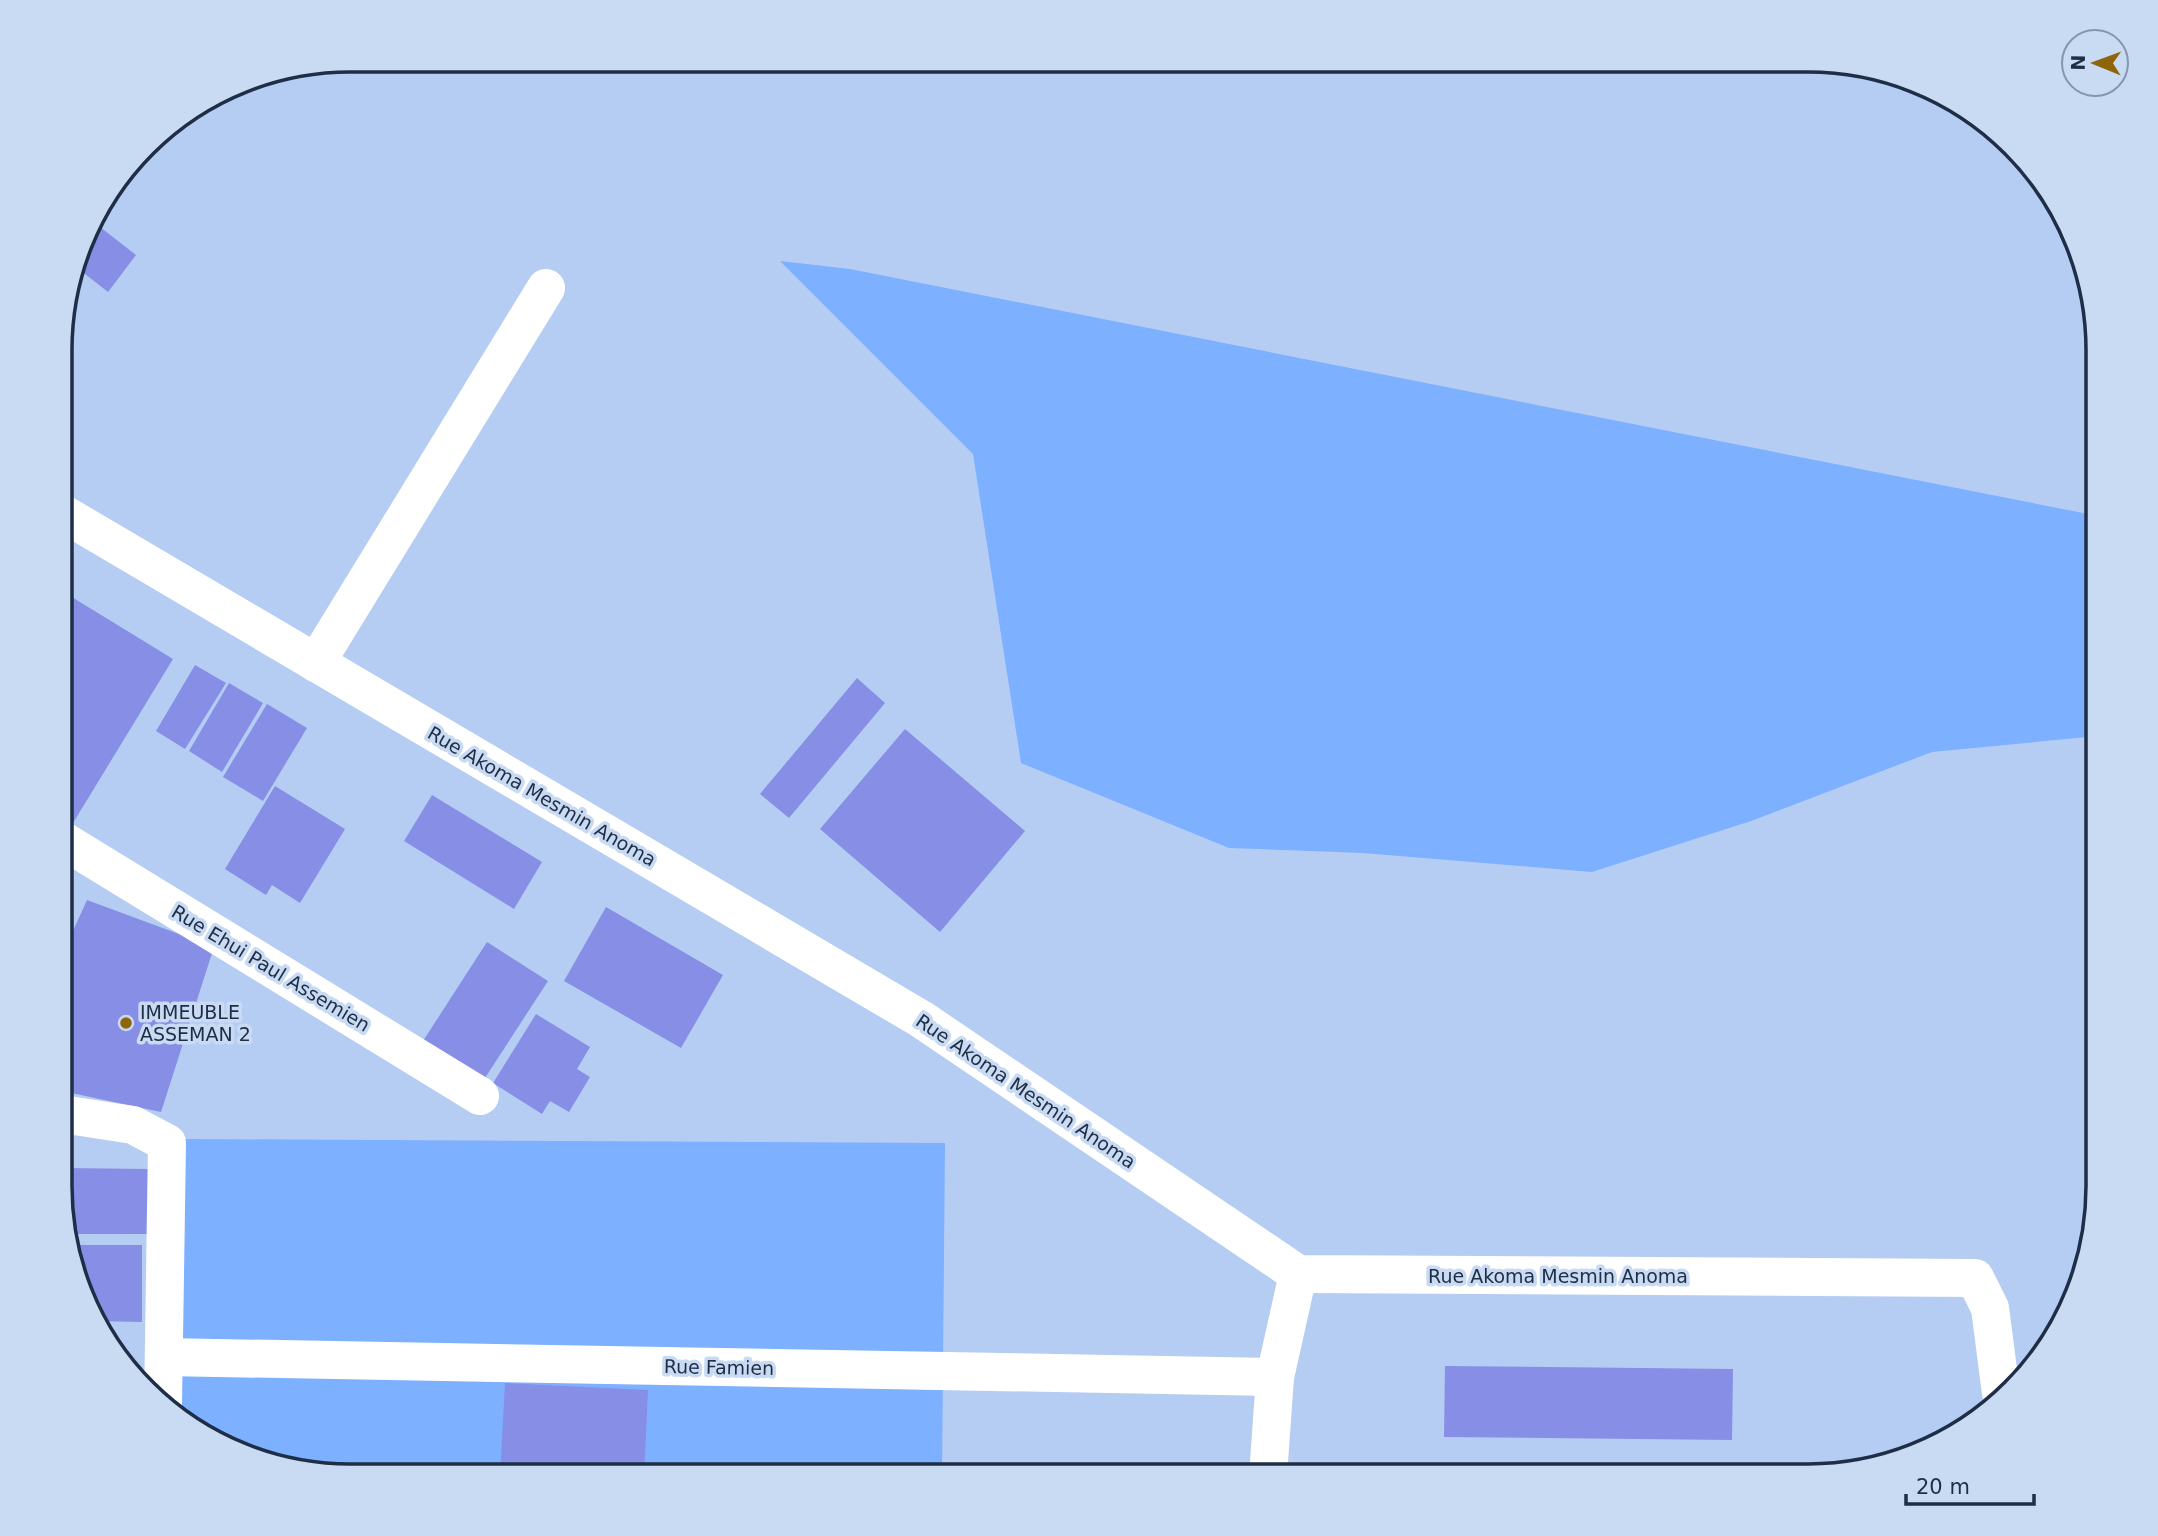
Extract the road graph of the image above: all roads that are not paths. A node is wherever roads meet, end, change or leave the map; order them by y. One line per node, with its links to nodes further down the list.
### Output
1 (546, 288): 3 (street)
2 (72, 519): 3 (street, Rue Akoma Mesmin Anoma)
3 (316, 663): 7 (street, Rue Akoma Mesmin Anoma)
4 (72, 847): 5 (street, Rue Ehui Paul Assemien)
5 (480, 1096)
6 (72, 1116): 8 (street)
7 (1298, 1274): 9 (street); 10 (street, Rue Akoma Mesmin Anoma)
8 (164, 1357): 9 (street, Rue Famien); 11 (street)
9 (1275, 1377): 12 (street)
10 (2000, 1387)
11 (163, 1392)
12 (1269, 1464)

